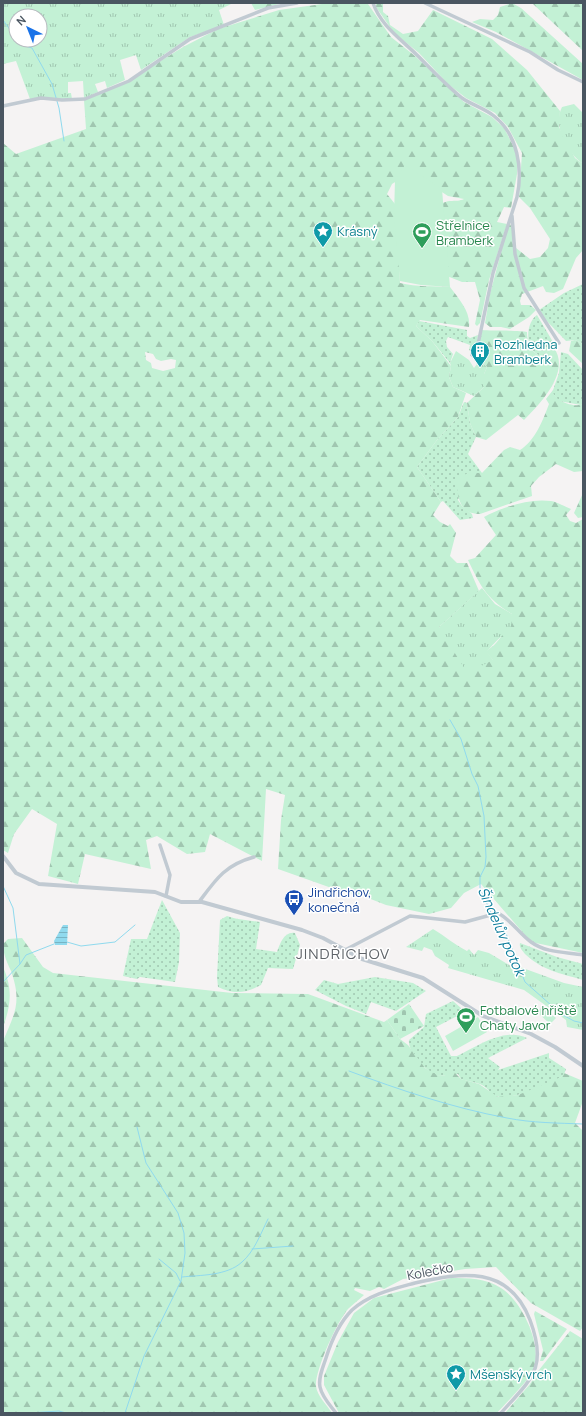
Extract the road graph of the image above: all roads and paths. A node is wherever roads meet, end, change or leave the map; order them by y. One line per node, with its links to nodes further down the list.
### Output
1 (297, 3): 5 (street)
2 (373, 3): 6 (street)
3 (425, 3): 4 (street)
4 (583, 82)
5 (3, 106)
6 (512, 212): 7 (street); 8 (street)
7 (559, 343)
8 (472, 356)
9 (160, 845): 12 (street)
10 (3, 856): 12 (street)
11 (254, 857): 13 (street)
12 (166, 896): 13 (street)
13 (199, 902): 14 (street)
14 (344, 951): 15 (street); 16 (street)
15 (583, 955)
16 (583, 1066)
17 (336, 1413): 18 (street, Kolečko)
18 (502, 1413)

